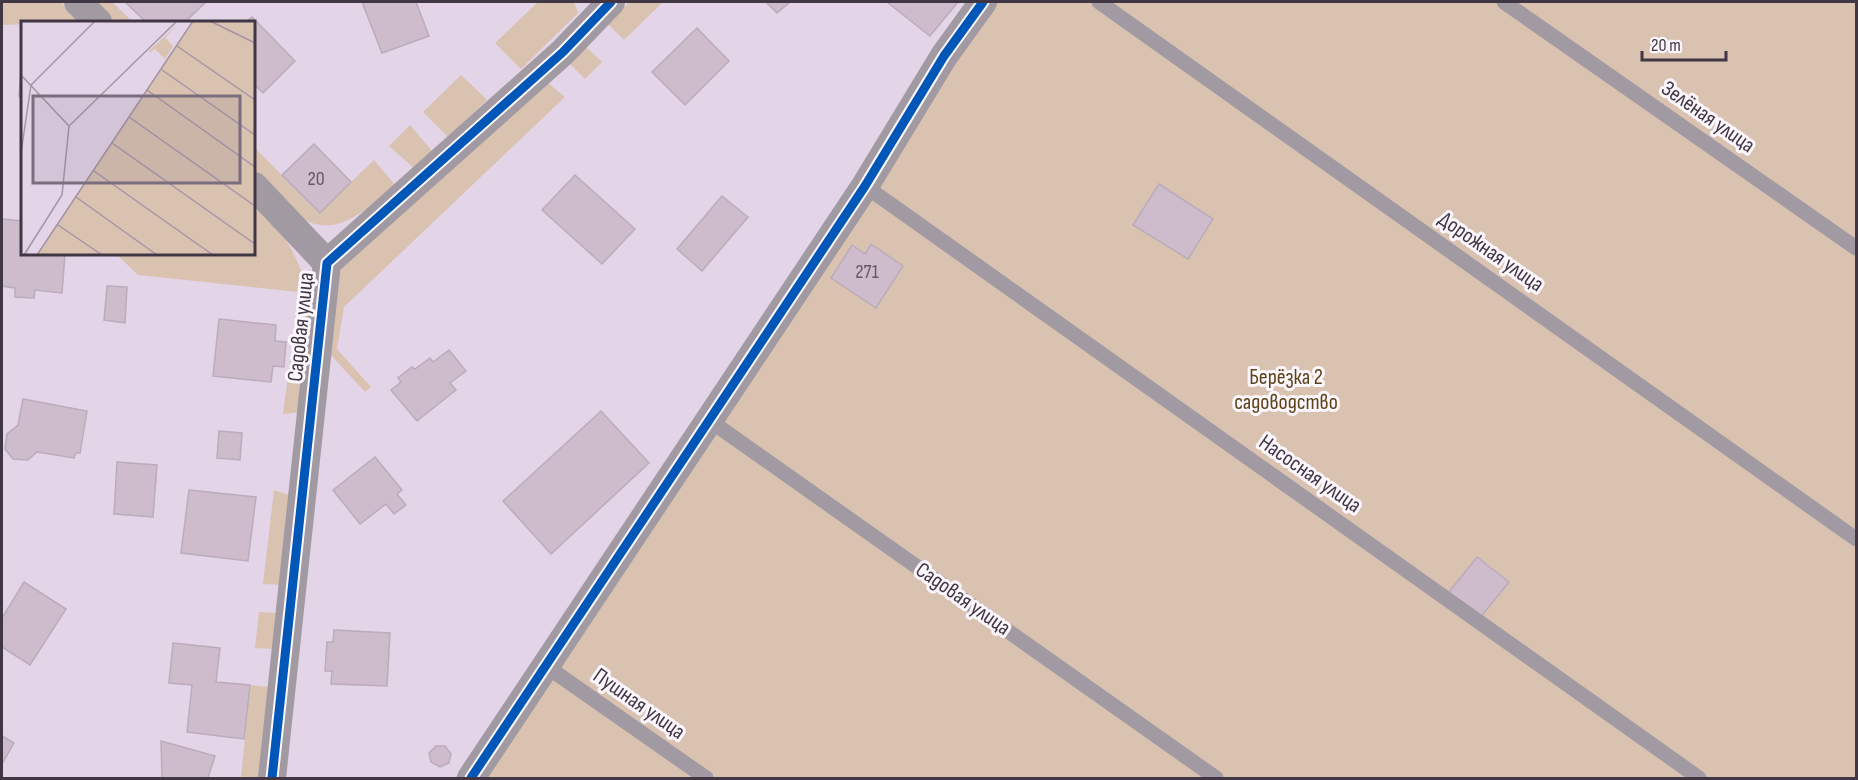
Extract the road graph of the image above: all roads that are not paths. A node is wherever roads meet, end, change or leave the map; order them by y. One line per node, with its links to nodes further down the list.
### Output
1 (78, 2): 6 (street)
2 (611, 2): 10 (street, Садовая улица)
3 (983, 2): 7 (street)
4 (1099, 2): 12 (lane, Дорожная улица)
5 (1504, 2): 9 (lane, Зелёная улица)
6 (97, 21)
7 (865, 186): 11 (street); 18 (lane, Насосная улица)
8 (255, 187): 10 (street)
9 (1857, 248)
10 (327, 263): 14 (street, Садовая улица)
11 (709, 420): 13 (street); 17 (lane, Садовая улица)
12 (1857, 539)
13 (546, 666): 15 (street); 16 (lane, Пушная улица)
14 (272, 778)
15 (471, 778)
16 (706, 778)
17 (1216, 778)
18 (1699, 778)

